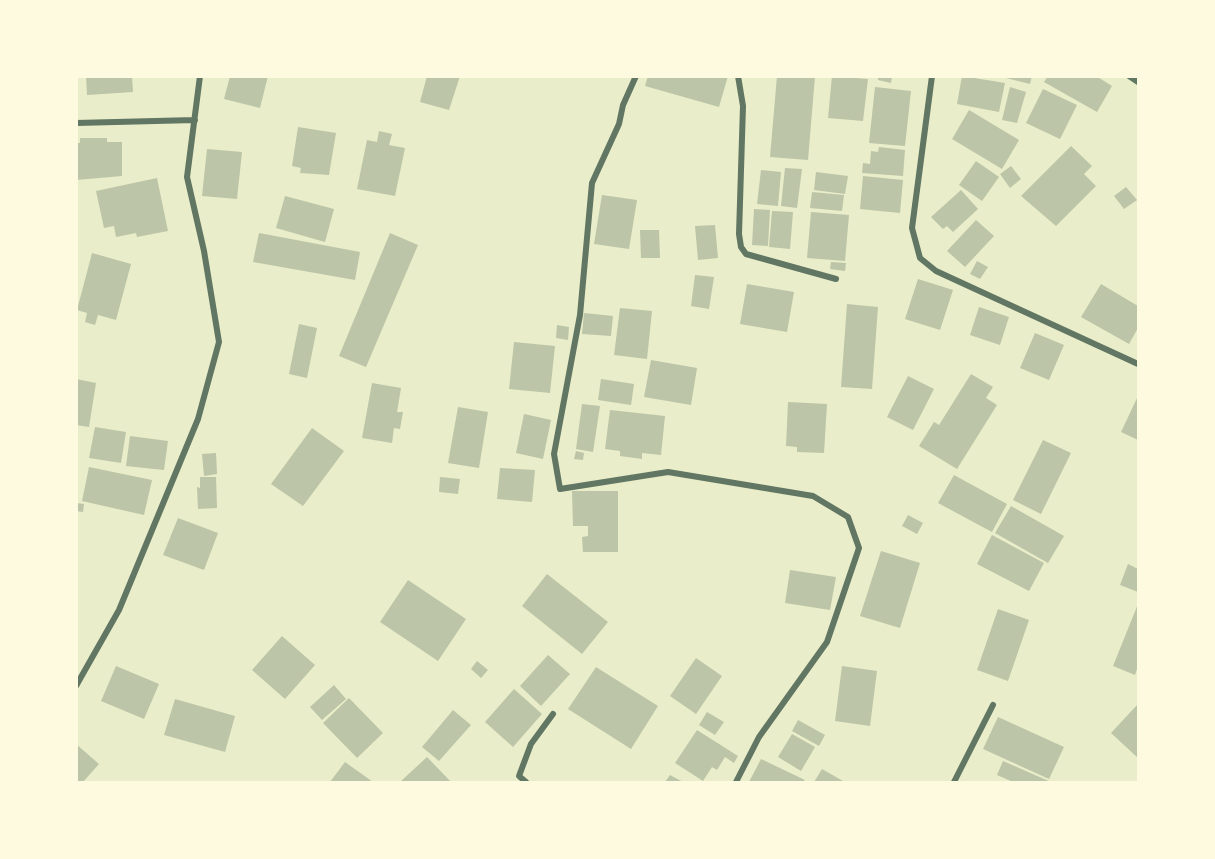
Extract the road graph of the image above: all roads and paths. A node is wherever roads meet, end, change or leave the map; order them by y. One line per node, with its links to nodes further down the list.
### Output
1 (200, 76): 7 (street)
2 (636, 76): 15 (street)
3 (738, 76): 9 (street)
4 (932, 76): 10 (street)
5 (1129, 76): 6 (street)
6 (1138, 82)
7 (195, 120): 8 (street); 11 (street)
8 (76, 123)
9 (836, 279)
10 (1138, 364)
11 (76, 686)
12 (993, 705): 16 (street)
13 (553, 714): 14 (street)
14 (526, 783)
15 (736, 783)
16 (954, 783)

